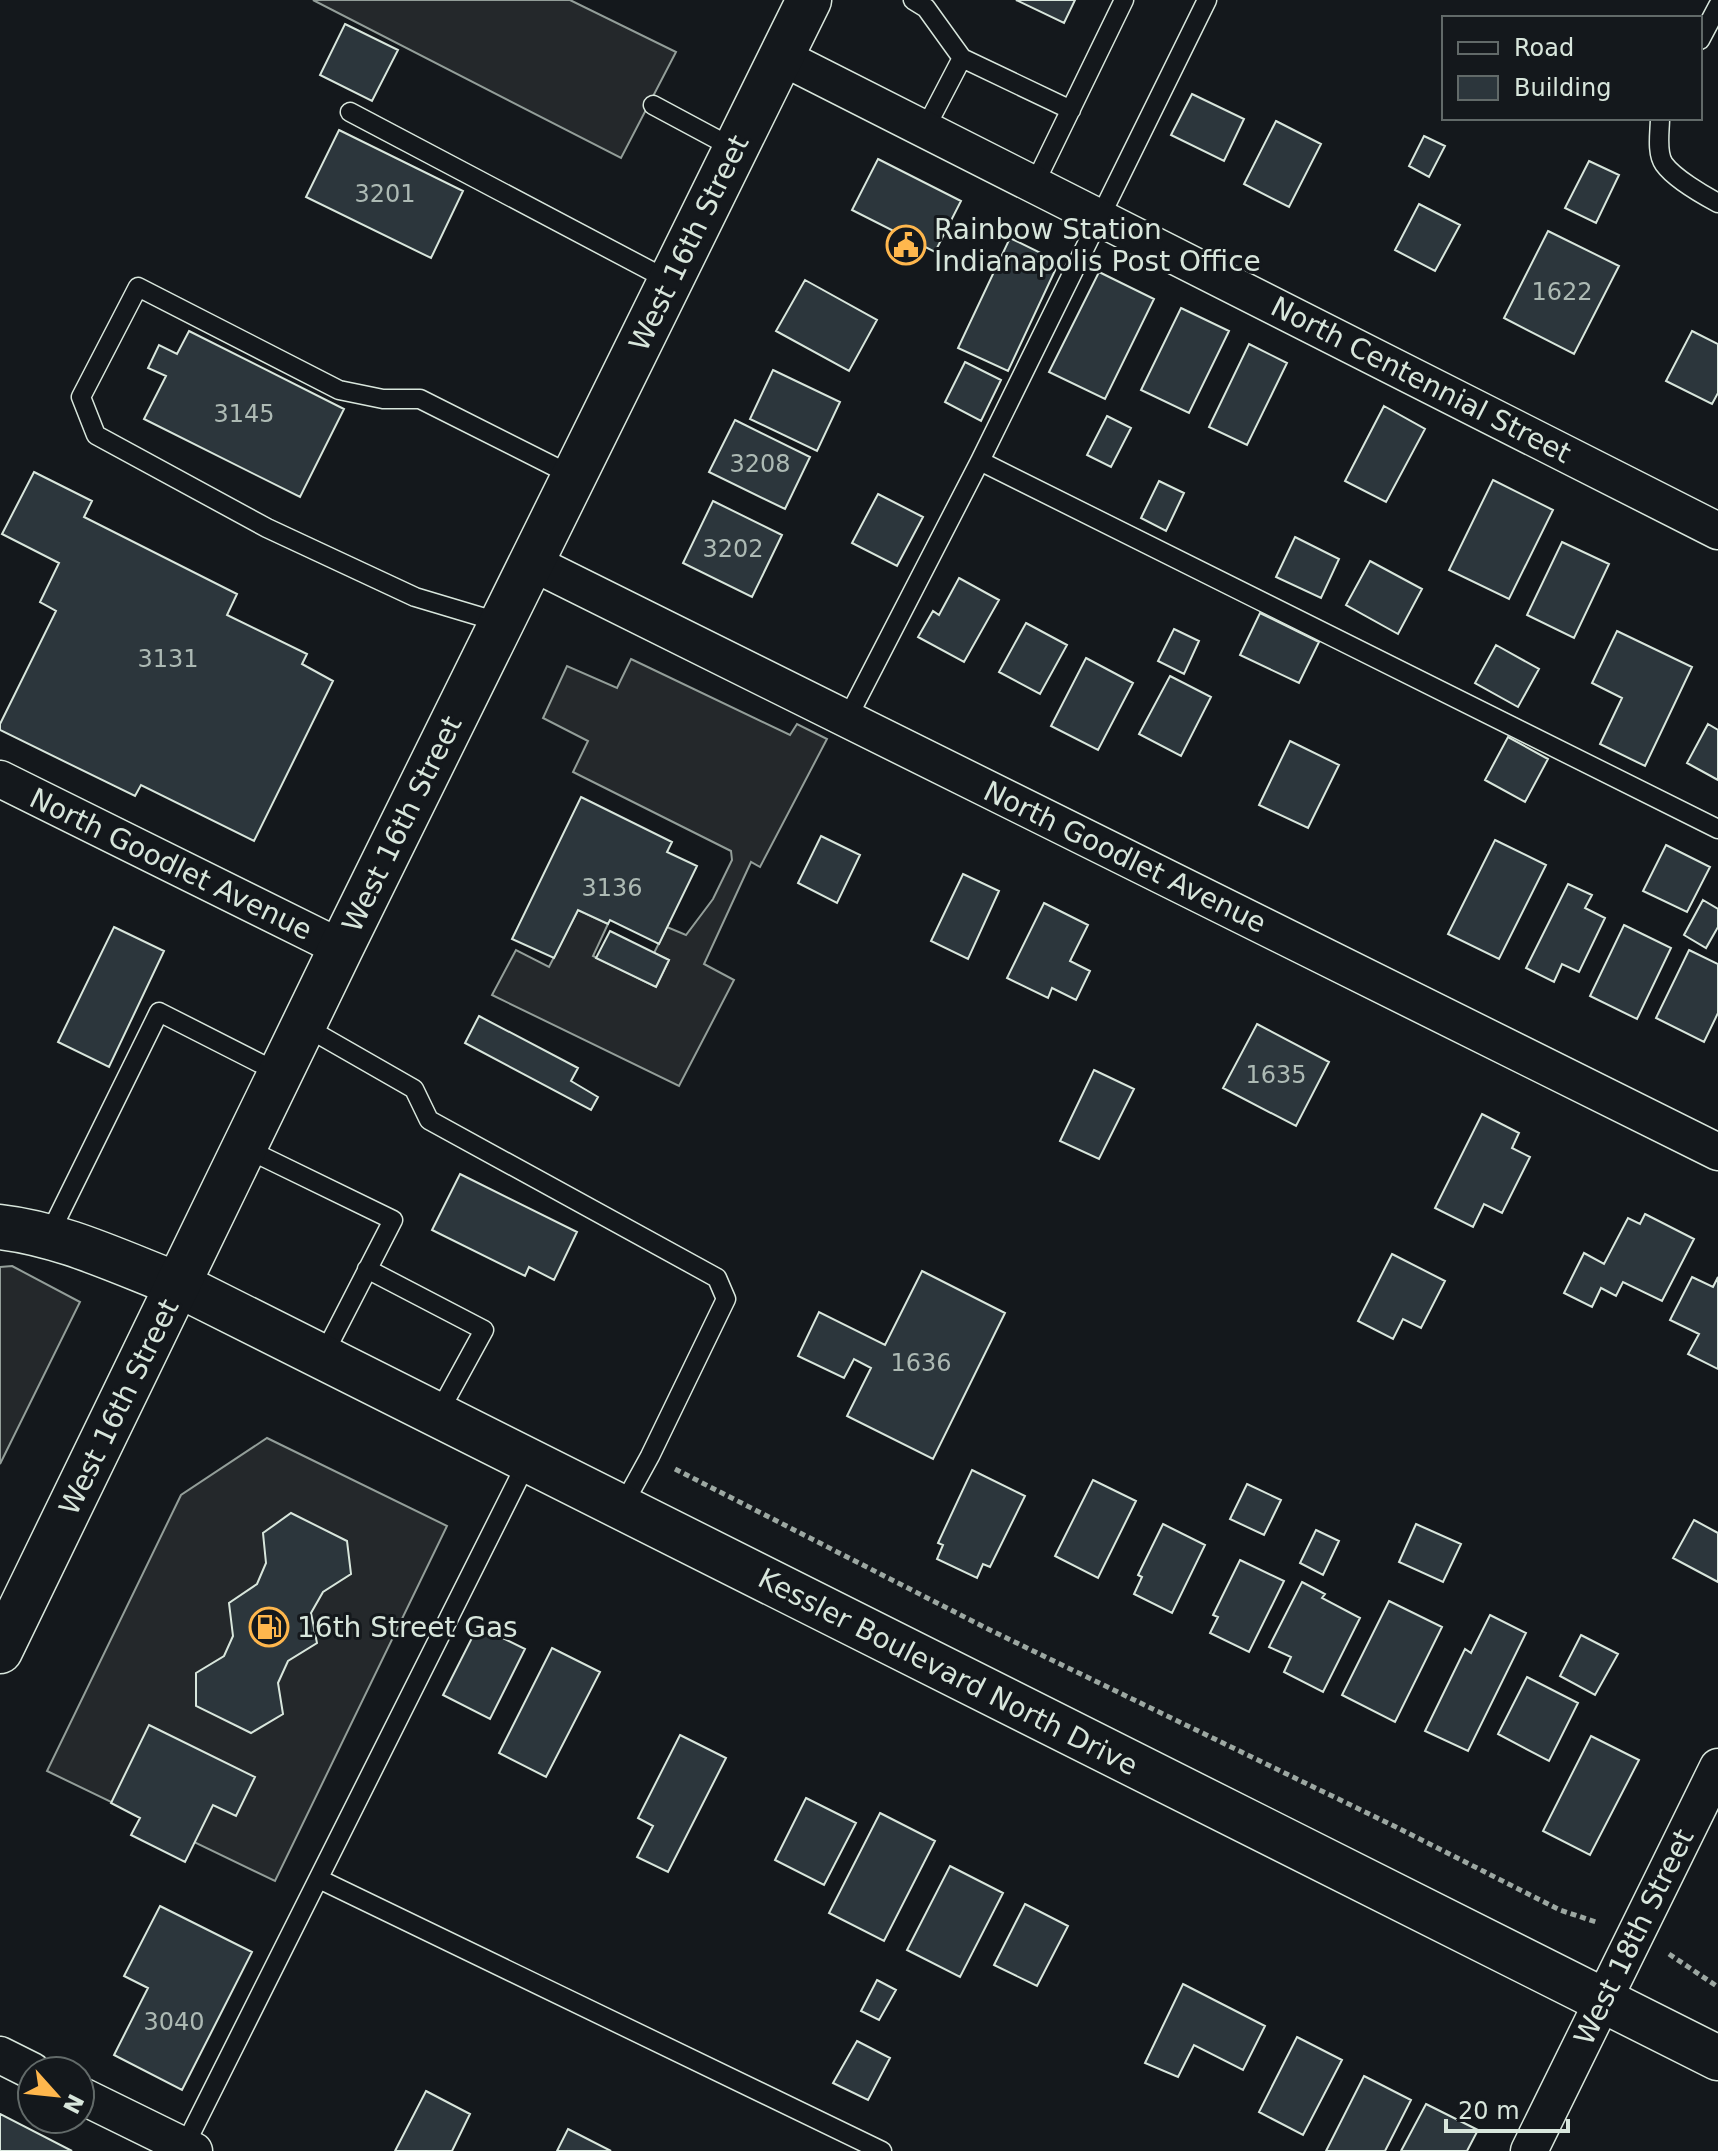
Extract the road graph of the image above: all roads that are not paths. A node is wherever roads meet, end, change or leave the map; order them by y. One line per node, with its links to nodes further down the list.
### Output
1 (809, 0): 7 (main road, West 16th Street)
2 (1124, 0): 10 (lane)
3 (1207, 0): 17 (lane)
4 (923, 3): 8 (lane)
5 (1718, 6): 6 (lane)
6 (1702, 36)
7 (780, 56): 13 (street, North Centennial Street); 14 (main road, West 16th Street)
8 (962, 58): 10 (lane); 13 (lane)
9 (653, 105): 14 (lane)
10 (1071, 110): 15 (lane)
11 (350, 112): 18 (lane)
12 (1660, 120): 16 (lane)
13 (925, 129): 15 (street, North Centennial Street)
14 (735, 149): 18 (main road, West 16th Street)
15 (1034, 185): 17 (street, North Centennial Street)
16 (1718, 203)
17 (1100, 218): 19 (lane); 21 (street, North Centennial Street)
18 (670, 281): 20 (main road, West 16th Street)
19 (980, 461): 24 (lane); 26 (lane)
20 (573, 476): 22 (main road, West 16th Street); 23 (lane)
21 (1718, 531)
22 (531, 562): 23 (main road, West 16th Street); 24 (street, North Goodlet Avenue)
23 (502, 623): 27 (main road, West 16th Street)
24 (847, 719): 31 (street, North Goodlet Avenue)
25 (0, 779): 27 (street, North Goodlet Avenue)
26 (1718, 829)
27 (341, 948): 28 (main road, West 16th Street)
28 (304, 1026): 29 (main road, West 16th Street); 39 (lane)
29 (281, 1074): 30 (main road, West 16th Street); 33 (lane)
30 (245, 1148): 34 (lane); 35 (main road, West 16th Street)
31 (1718, 1152)
32 (0, 1227): 33 (main road, Kessler Boulevard North Drive)
33 (48, 1237): 35 (main road, Kessler Boulevard North Drive)
34 (367, 1269): 36 (lane); 37 (lane)
35 (179, 1285): 36 (main road, Kessler Boulevard North Drive); 40 (main road, West 16th Street)
36 (323, 1356): 37 (main road, Kessler Boulevard North Drive)
37 (438, 1414): 38 (main road, Kessler Boulevard North Drive)
38 (528, 1460): 39 (main road, Kessler Boulevard North Drive); 42 (lane)
39 (622, 1507): 43 (main road, Kessler Boulevard North Drive)
40 (0, 1651)
41 (1718, 1767): 43 (street, West 18th Street)
42 (319, 1879): 46 (lane); 47 (lane)
43 (1602, 2002): 44 (main road, Kessler Boulevard North Drive); 48 (street, West 18th Street)
44 (1718, 2058)
45 (96, 2103): 46 (street)
46 (187, 2149)
47 (882, 2151)
48 (1529, 2151)

